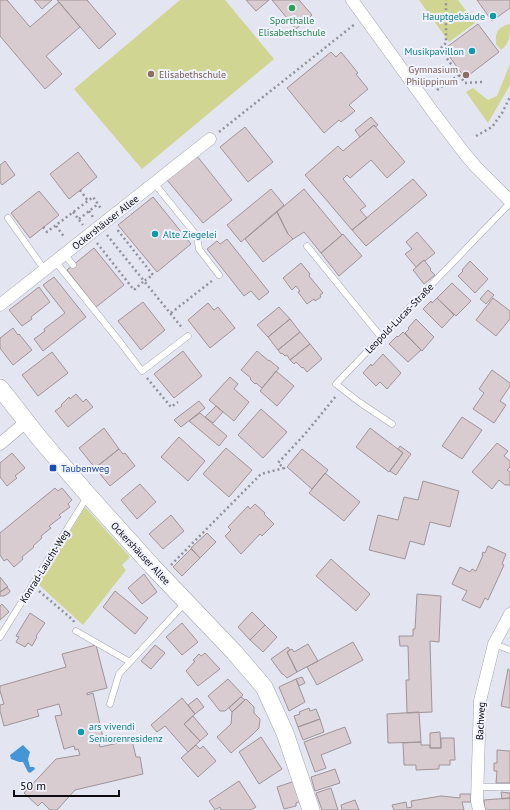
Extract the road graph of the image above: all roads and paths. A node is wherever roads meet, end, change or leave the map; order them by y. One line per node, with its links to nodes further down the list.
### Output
1 (352, 0): 3 (street, Leopold-Lucas-Straße)
2 (446, 0): 4 (path)
3 (364, 17): 9 (path); 13 (street, Leopold-Lucas-Straße)
4 (459, 76): 5 (path); 6 (path)
5 (482, 82)
6 (437, 90)
7 (510, 97): 8 (path)
8 (476, 136)
9 (210, 139): 10 (street, Ockershäuser Allee)
10 (154, 183): 17 (street, Ockershäuser Allee); 24 (lane)
11 (80, 190): 12 (path)
12 (88, 201): 14 (path); 18 (path)
13 (510, 202): 29 (lane, Leopold-Lucas-Straße)
14 (98, 204): 16 (path); 17 (path)
15 (8, 218): 23 (lane)
16 (79, 219)
17 (104, 222): 19 (street, Ockershäuser Allee); 25 (path); 25 (path)
18 (43, 227)
19 (90, 234): 21 (street, Ockershäuser Allee); 25 (path)
20 (307, 246): 29 (lane)
21 (59, 257): 22 (lane); 23 (street, Ockershäuser Allee); 30 (lane)
22 (73, 266)
23 (44, 269): 26 (street, Ockershäuser Allee)
24 (219, 275): 27 (path)
25 (144, 281): 27 (path)
26 (0, 305)
27 (171, 313): 28 (path)
28 (188, 336): 30 (lane)
29 (381, 337): 32 (lane, Leopold-Lucas-Straße)
30 (142, 371): 33 (path)
31 (0, 388): 34 (street, Ockershäuser Allee)
32 (342, 388): 35 (lane); 38 (path)
33 (178, 402)
34 (26, 422): 36 (street); 37 (street, Ockershäuser Allee)
35 (392, 424)
36 (0, 444)
37 (88, 496): 38 (street, Ockershäuser Allee); 39 (lane, Konrad-Laucht-Weg)
38 (161, 576): 40 (street, Ockershäuser Allee)
39 (33, 585): 42 (path); 43 (lane, Konrad-Laucht-Weg)
40 (186, 602): 46 (lane); 50 (street, Ockershäuser Allee)
41 (510, 614): 44 (street, Bachweg)
42 (76, 630): 46 (lane)
43 (0, 637)
44 (494, 644): 45 (lane); 48 (street, Bachweg)
45 (510, 650)
46 (130, 662): 47 (lane)
47 (110, 704)
48 (478, 787): 49 (lane); 51 (street, Bachweg)
49 (510, 787)
50 (311, 810)
51 (479, 810)

